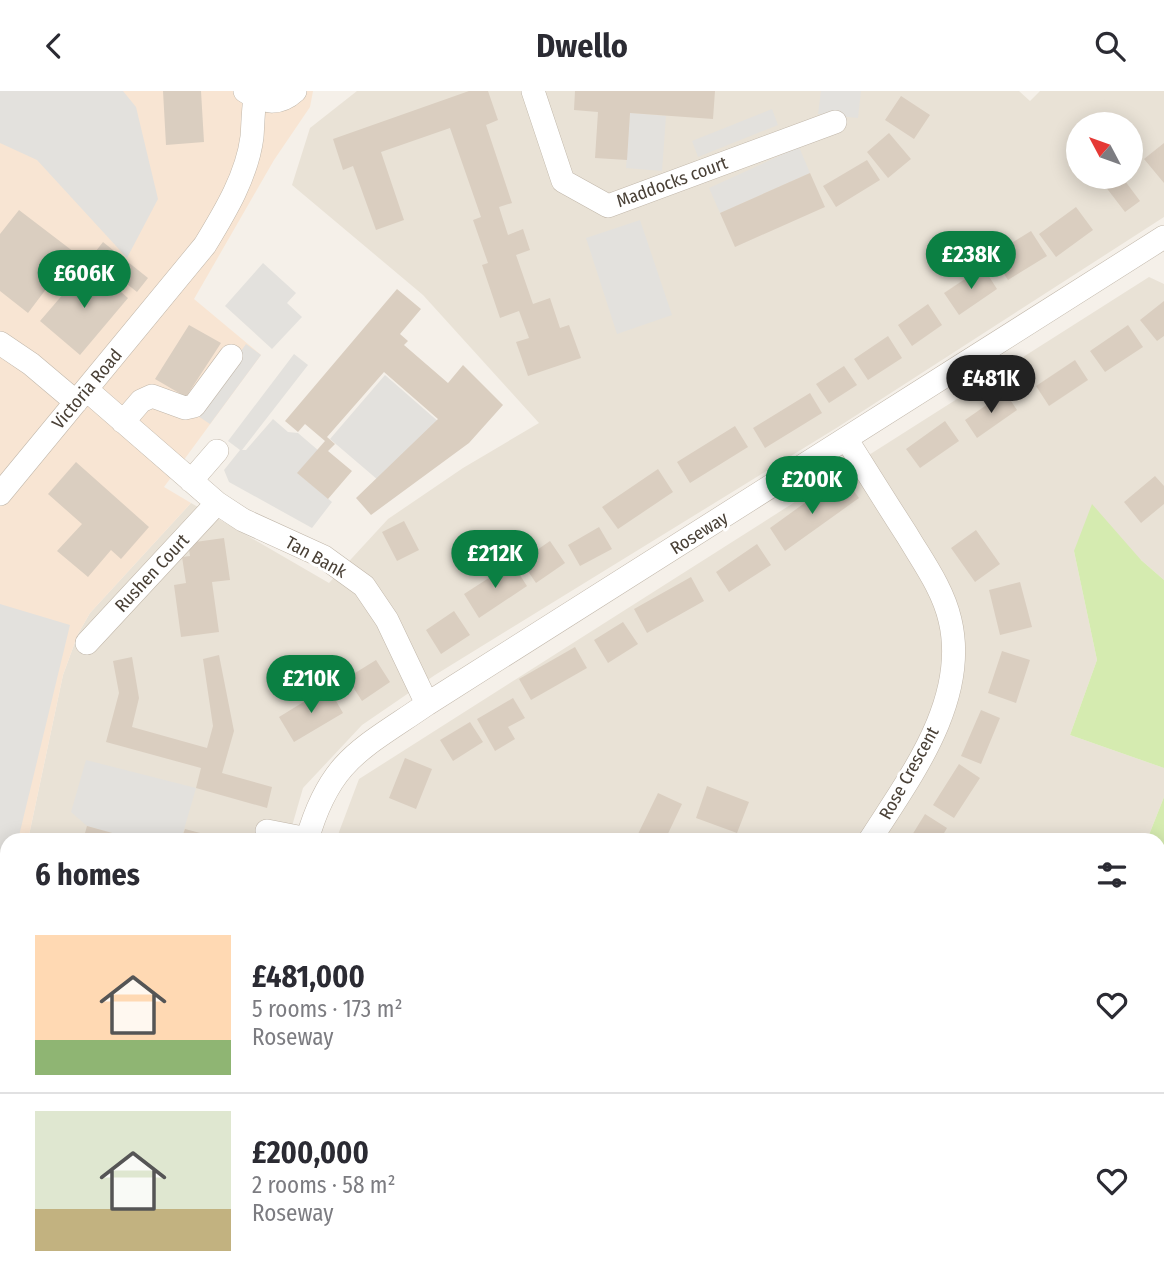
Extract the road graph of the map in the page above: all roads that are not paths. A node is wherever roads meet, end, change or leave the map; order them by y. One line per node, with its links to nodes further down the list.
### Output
1 (295, 91): 3 (street, Victoria Road)
2 (533, 91): 4 (street, Maddocks court)
3 (258, 97): 8 (street, Victoria Road)
4 (835, 122)
5 (1164, 237): 10 (street, Roseway)
6 (0, 343): 8 (street, Tan Bank)
7 (231, 356): 9 (street)
8 (82, 396): 9 (street, Tan Bank); 13 (street, Victoria Road)
9 (116, 416): 12 (street, Tan Bank)
10 (847, 440): 16 (street, Roseway); 20 (street, Rose Crescent)
11 (217, 451): 12 (street)
12 (191, 481): 14 (street, Tan Bank)
13 (0, 494)
14 (217, 503): 15 (street, Rushen Court); 16 (street, Tan Bank)
15 (86, 643)
16 (427, 704): 19 (street, Roseway)
17 (267, 831): 18 (street)
18 (276, 833)
19 (309, 833)
20 (874, 833)

